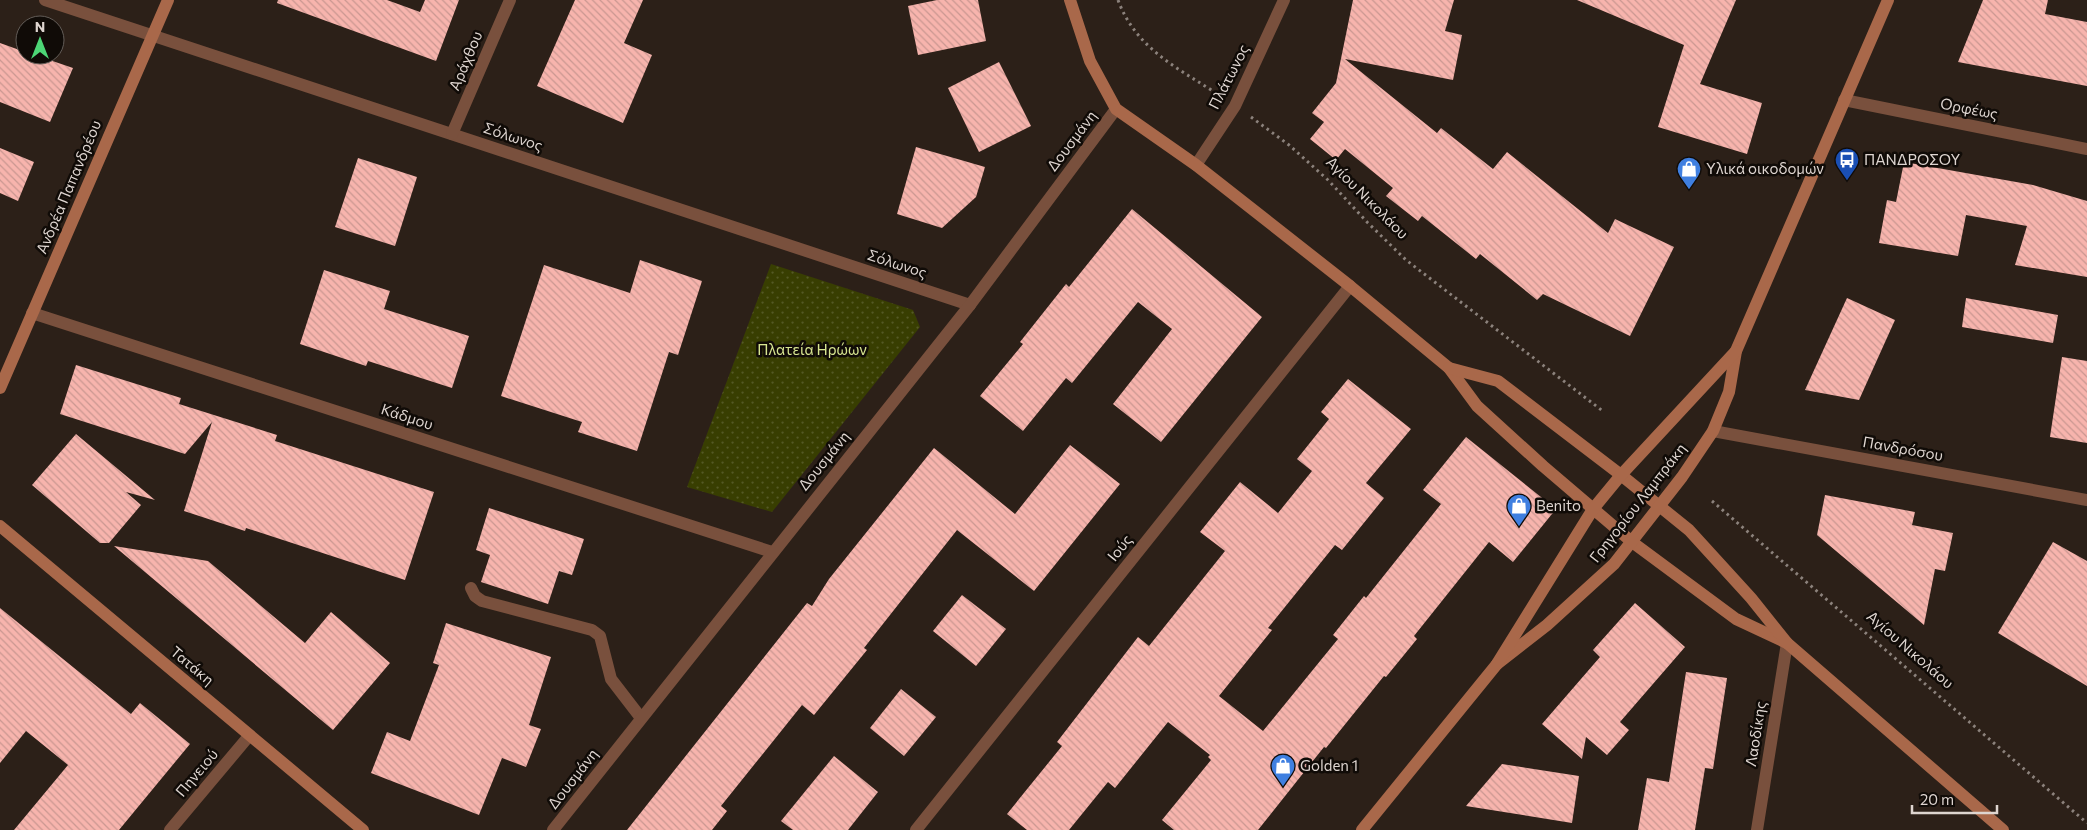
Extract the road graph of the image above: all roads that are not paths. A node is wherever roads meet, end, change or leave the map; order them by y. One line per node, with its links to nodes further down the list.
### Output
1 (45, 0): 7 (street, Σόλωνος)
2 (168, 0): 7 (street, Ανδρέα Παπανδρέου)
3 (510, 0): 10 (street, Αράχθου)
4 (1070, 0): 9 (street)
5 (1284, 0): 12 (street, Πλάτωνος)
6 (1888, 0): 8 (street, Γρηγορίου Λαμπράκη)
7 (153, 36): 10 (street, Σόλωνος); 15 (street, Ανδρέα Παπανδρέου)
8 (1844, 100): 11 (street, Ορφέως); 16 (street, Γρηγορίου Λαμπράκη)
9 (1116, 109): 12 (street); 14 (street, Δουσμάνη)
10 (452, 134): 14 (street, Σόλωνος)
11 (2087, 149)
12 (1196, 165): 13 (street)
13 (1350, 286): 17 (street); 35 (street, Ιούς)
14 (970, 305): 26 (street, Δουσμάνη)
15 (32, 313): 18 (street, Ανδρέα Παπανδρέου); 26 (street, Κάδμου)
16 (1736, 351): 19 (street, Γρηγορίου Λαμπράκη); 20 (street, Γρηγορίου Λαμπράκη)
17 (1449, 368): 20 (street); 23 (street)
18 (0, 388)
19 (1713, 431): 21 (street, Πανδρόσου); 22 (street, Γρηγορίου Λαμπράκη)
20 (1622, 475): 22 (street); 23 (street, Γρηγορίου Λαμπράκη)
21 (2087, 500)
22 (1659, 506): 25 (street, Γρηγορίου Λαμπράκη); 28 (street)
23 (1593, 509): 25 (street); 29 (street, Γρηγορίου Λαμπράκη)
24 (0, 526): 31 (street, Τατάκη)
25 (1632, 542): 28 (street); 29 (street, Γρηγορίου Λαμπράκη)
26 (772, 552): 30 (street, Δουσμάνη)
27 (472, 588): 30 (street)
28 (1787, 643): 37 (street, Λαοδίκης); 38 (street)
29 (1497, 664): 36 (street, Γρηγορίου Λαμπράκη)
30 (641, 718): 34 (street, Δουσμάνη)
31 (249, 736): 32 (street, Πηνειού); 33 (street, Τατάκη)
32 (170, 830)
33 (364, 830)
34 (553, 830)
35 (916, 830)
36 (1362, 830)
37 (1757, 830)
38 (2002, 830)

